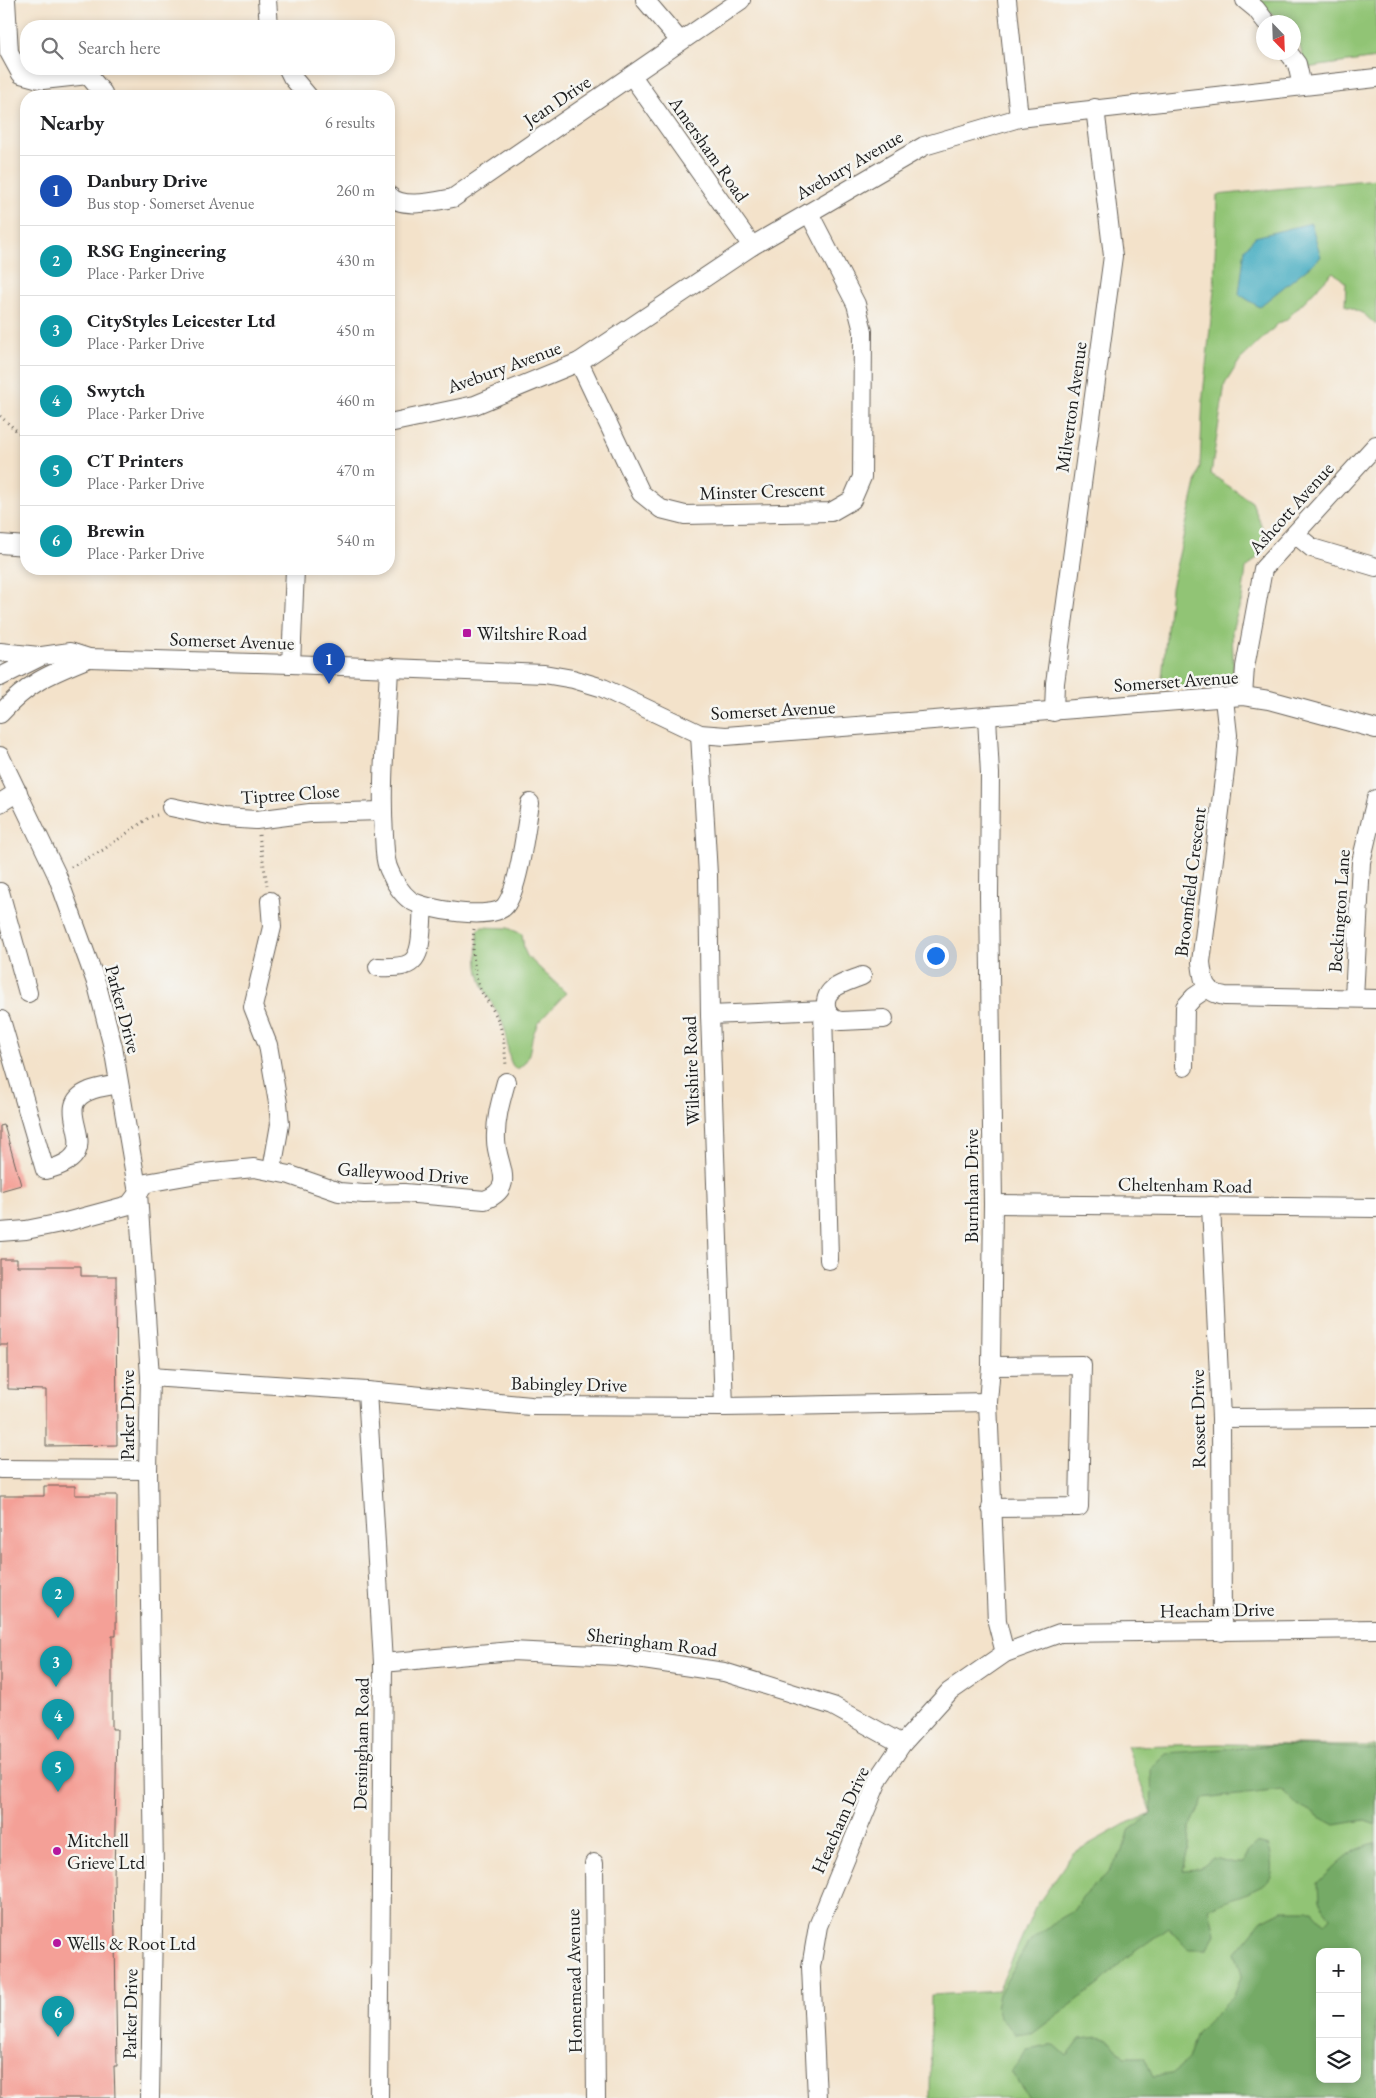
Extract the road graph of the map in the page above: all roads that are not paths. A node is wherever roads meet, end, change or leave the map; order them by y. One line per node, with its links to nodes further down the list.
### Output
1 (6, 0): 11 (street)
2 (267, 0): 8 (street)
3 (646, 0): 9 (street)
4 (741, 0): 9 (street, Jean Drive)
5 (1007, 0): 22 (street)
6 (1245, 0): 7 (street)
7 (1261, 15)
8 (269, 20)
9 (680, 41): 16 (street, Jean Drive)
10 (1294, 60): 18 (street)
11 (20, 72)
12 (25, 75): 13 (street)
13 (72, 75)
14 (92, 75): 19 (street)
15 (291, 75): 20 (street)
16 (632, 76): 23 (street, Jean Drive); 25 (street, Amersham Road)
17 (1376, 78): 18 (street, Avebury Avenue)
18 (1302, 86): 21 (street, Avebury Avenue)
19 (102, 90)
20 (303, 90)
21 (1095, 108): 22 (street, Avebury Avenue); 42 (street, Milverton Avenue)
22 (1019, 118): 24 (street, Avebury Avenue)
23 (395, 200)
24 (809, 213): 25 (street, Avebury Avenue); 26 (street, Minster Crescent)
25 (752, 246): 26 (street, Avebury Avenue)
26 (579, 362): 27 (street, Avebury Avenue)
27 (395, 422)
28 (1376, 445): 29 (street, Ashcott Avenue)
29 (1295, 534): 32 (street); 40 (street, Ashcott Avenue)
30 (0, 544): 31 (street)
31 (20, 546)
32 (1376, 567)
33 (295, 575): 37 (street)
34 (0, 652): 35 (street, Somerset Avenue)
35 (42, 656): 36 (street, Somerset Avenue); 39 (street, Somerset Avenue)
36 (89, 658): 37 (street, Somerset Avenue); 43 (street, Somerset Avenue)
37 (292, 664): 38 (street, Somerset Avenue)
38 (389, 667): 46 (street, Somerset Avenue); 53 (street)
39 (0, 677)
40 (1243, 696): 41 (street, Somerset Avenue); 45 (street, Somerset Avenue)
41 (1224, 699): 42 (street, Somerset Avenue); 59 (street, Broomfield Crescent)
42 (1054, 712): 44 (street, Somerset Avenue)
43 (0, 714)
44 (987, 717): 46 (street, Somerset Avenue); 72 (street, Burnham Drive)
45 (1376, 729)
46 (700, 734): 64 (street, Wiltshire Road)
47 (0, 756): 48 (street, Parker Drive)
48 (18, 792): 50 (street); 69 (street, Parker Drive)
49 (1376, 799): 61 (street, Beckington Lane)
50 (0, 803)
51 (530, 803): 56 (street)
52 (171, 807): 53 (street, Tiptree Close)
53 (382, 811): 56 (street)
54 (0, 892): 60 (street)
55 (270, 900): 70 (street)
56 (422, 906): 57 (street)
57 (378, 967)
58 (862, 976): 63 (street)
59 (1207, 988): 61 (street); 67 (street)
60 (28, 993)
61 (1354, 998): 62 (street)
62 (1376, 999)
63 (824, 1010): 64 (street); 65 (street); 76 (street)
64 (710, 1015): 81 (street, Wiltshire Road)
65 (884, 1019)
66 (1, 1020): 69 (street)
67 (1184, 1067)
68 (506, 1082): 70 (street, Galleywood Drive)
69 (119, 1084): 71 (street, Parker Drive)
70 (272, 1170): 71 (street, Galleywood Drive)
71 (138, 1193): 75 (street, Galleywood Drive); 78 (street, Parker Drive)
72 (993, 1204): 73 (street, Cheltenham Road); 77 (street, Burnham Drive)
73 (1211, 1206): 74 (street, Cheltenham Road); 83 (street, Rossett Drive)
74 (1376, 1208)
75 (0, 1232)
76 (830, 1260)
77 (991, 1366): 80 (street, Burnham Drive); 86 (street)
78 (150, 1377): 79 (street, Babingley Drive); 85 (street, Parker Drive)
79 (367, 1392): 81 (street, Babingley Drive); 90 (street, Dersingham Road)
80 (988, 1402): 81 (street, Babingley Drive); 86 (street, Burnham Drive)
81 (724, 1407)
82 (1376, 1417): 83 (street)
83 (1221, 1418): 88 (street, Rossett Drive)
84 (0, 1469): 85 (street)
85 (148, 1470): 93 (street, Parker Drive)
86 (991, 1508): 89 (street, Burnham Drive)
87 (1376, 1629): 88 (street, Heacham Drive)
88 (1222, 1632): 89 (street, Heacham Drive)
89 (1005, 1653): 91 (street, Heacham Drive)
90 (383, 1663): 91 (street, Sheringham Road); 94 (street, Dersingham Road)
91 (902, 1744): 96 (street, Heacham Drive)
92 (594, 1863): 95 (street, Homemead Avenue)
93 (150, 2098)
94 (379, 2098)
95 (596, 2098)
96 (817, 2098)

